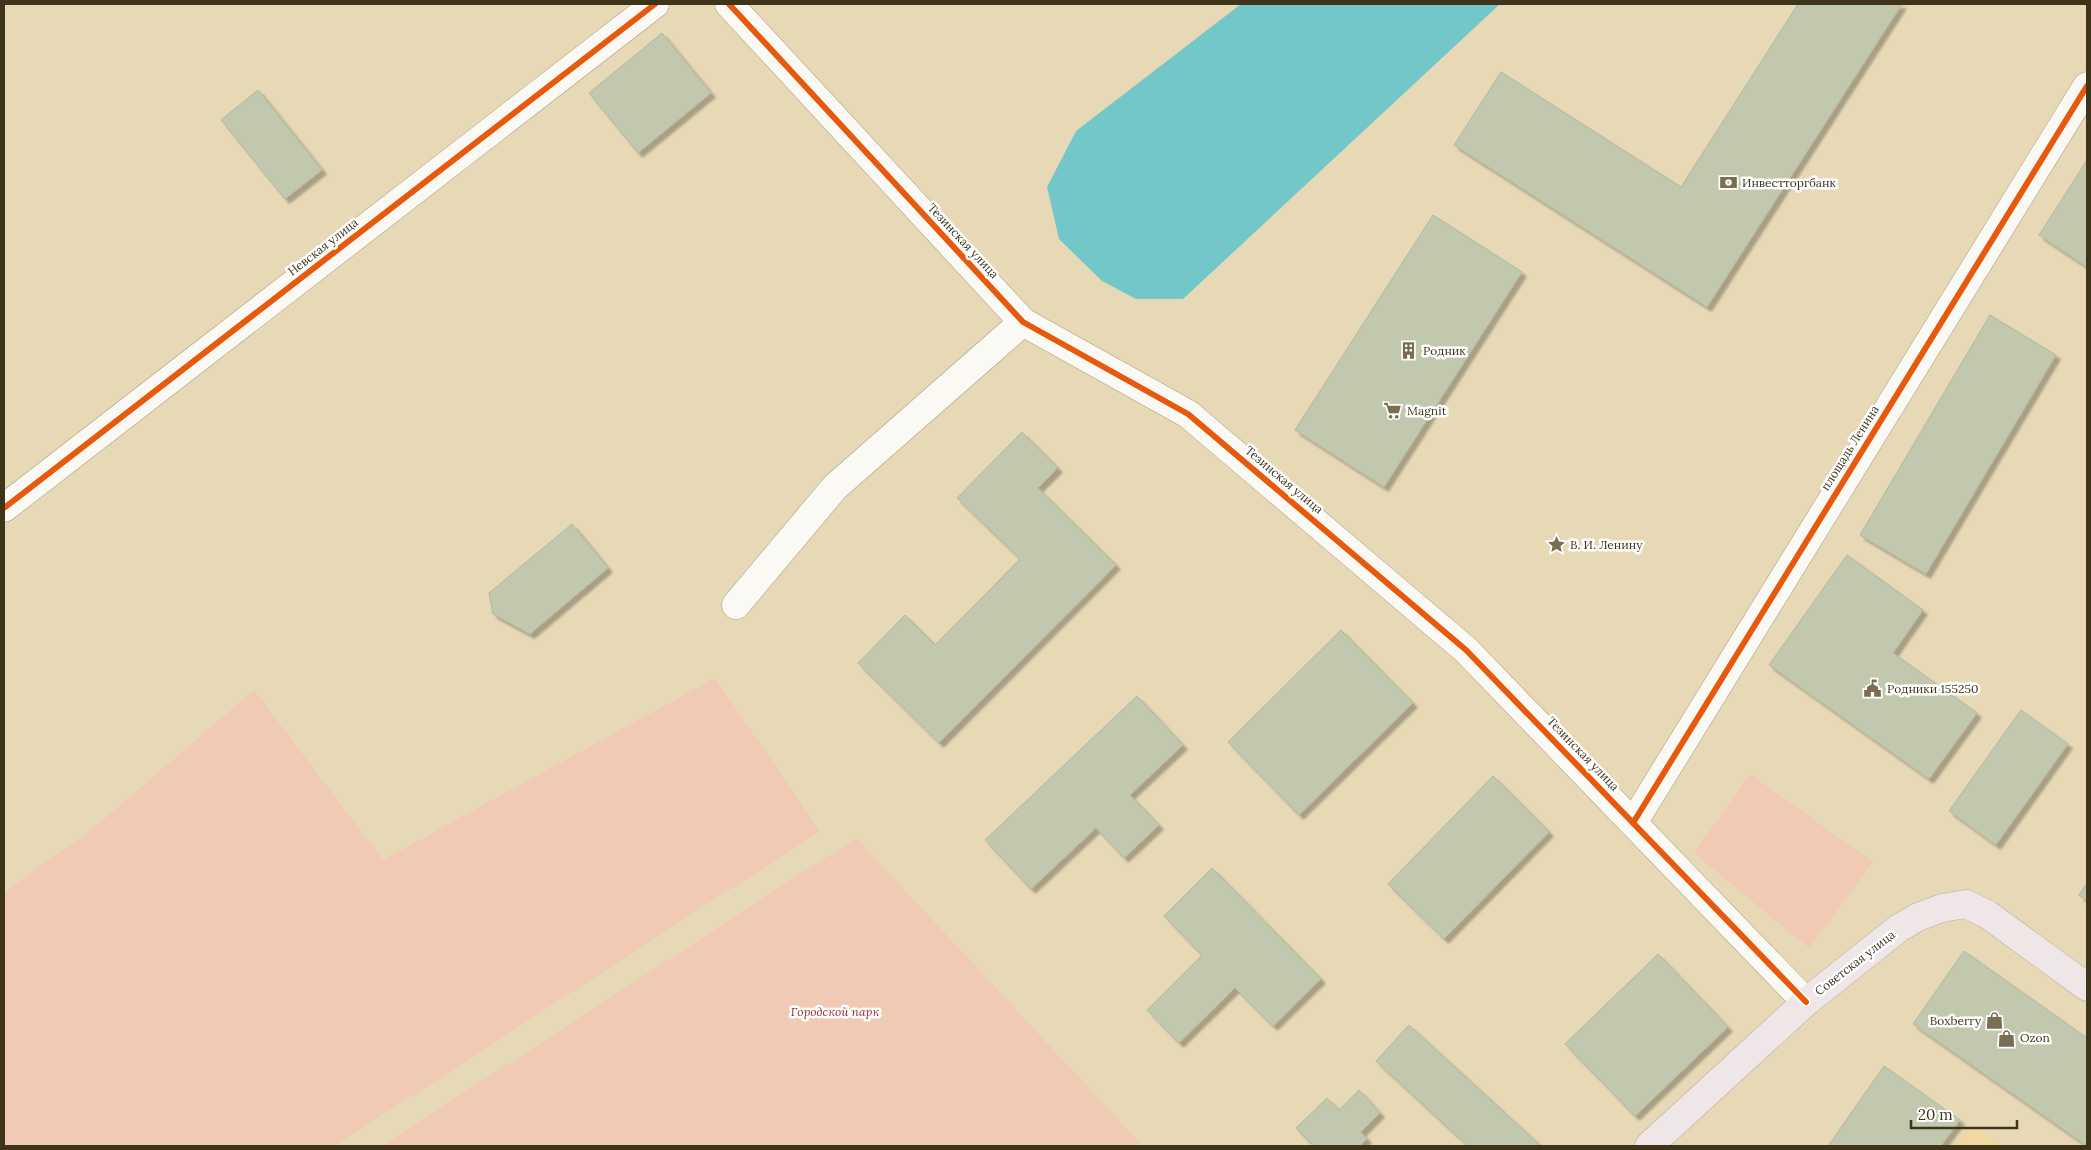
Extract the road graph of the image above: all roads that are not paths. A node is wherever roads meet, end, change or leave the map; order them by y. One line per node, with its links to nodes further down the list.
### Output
1 (655, 4): 5 (street, Невская улица)
2 (729, 4): 4 (street, Тезинская улица)
3 (2087, 86): 7 (street, площадь Ленина)
4 (1023, 322): 6 (street); 7 (street, Тезинская улица)
5 (4, 508)
6 (736, 605)
7 (1633, 823): 9 (street, Тезинская улица)
8 (2087, 987): 9 (main road, Советская улица)
9 (1806, 1002): 10 (main road, Советская улица)
10 (1649, 1146)

